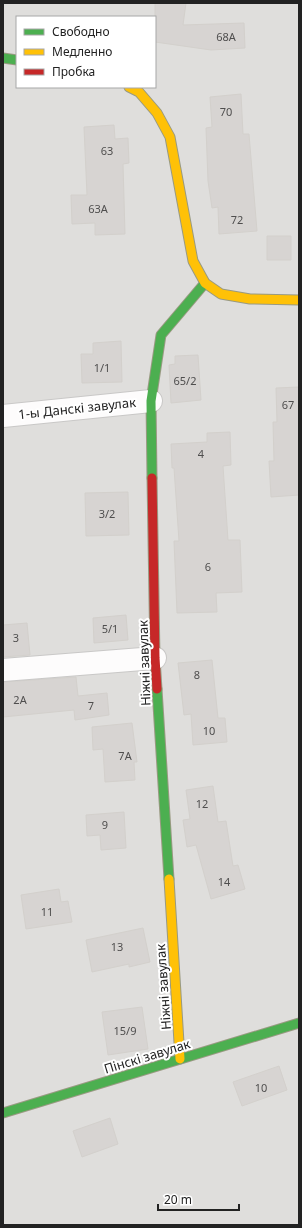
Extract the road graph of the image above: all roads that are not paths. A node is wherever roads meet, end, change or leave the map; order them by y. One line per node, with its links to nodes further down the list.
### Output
1 (3, 58): 2 (street)
2 (16, 60)
3 (131, 88): 4 (street)
4 (205, 283): 5 (street); 6 (street, Ніжні завулак)
5 (299, 300)
6 (151, 401): 7 (street, 1-ы Данскі завулак); 8 (street, Ніжні завулак)
7 (3, 416)
8 (155, 658): 9 (street); 11 (street, Ніжні завулак)
9 (3, 670)
10 (299, 1023): 11 (street, Пінскі завулак)
11 (180, 1059): 12 (street, Пінскі завулак)
12 (3, 1113)

